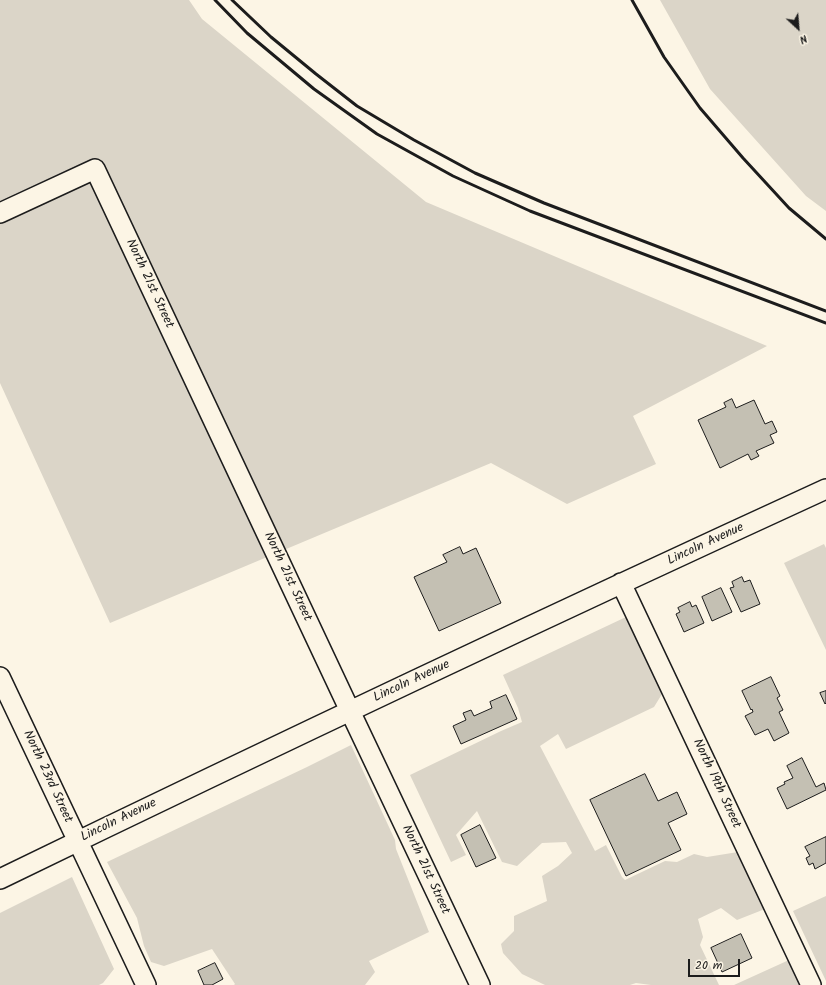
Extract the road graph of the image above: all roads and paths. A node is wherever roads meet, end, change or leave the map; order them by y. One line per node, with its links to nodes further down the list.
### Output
1 (0, 213): 5 (street, North 21st Street)
2 (826, 489): 3 (street, Lincoln Avenue)
3 (621, 584): 5 (street, Lincoln Avenue); 10 (street, North 19th Street)
4 (0, 677): 6 (street, North 23rd Street)
5 (350, 711): 6 (street, Lincoln Avenue); 9 (street, North 21st Street)
6 (78, 841): 7 (street, Lincoln Avenue); 8 (street, North 23rd Street)
7 (0, 879)
8 (146, 985)
9 (480, 985)
10 (811, 985)

